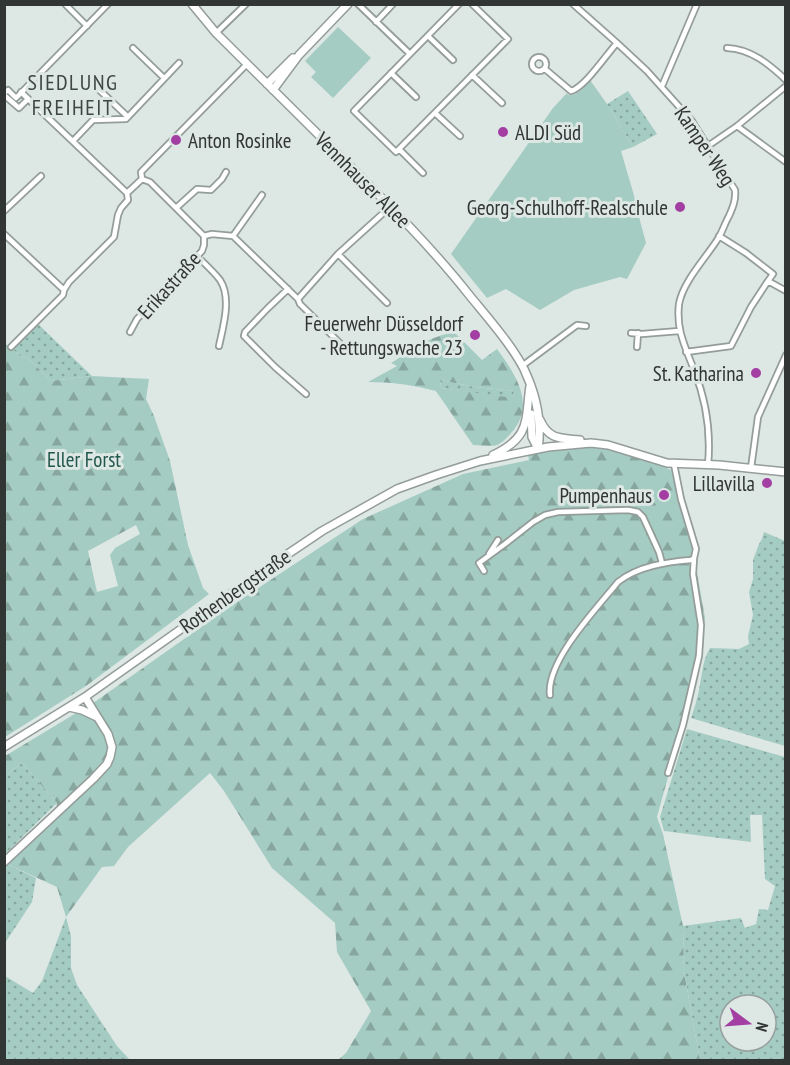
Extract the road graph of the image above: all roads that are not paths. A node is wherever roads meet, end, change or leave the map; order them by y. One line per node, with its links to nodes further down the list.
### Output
1 (65, 4): 13 (street)
2 (108, 4): 13 (street)
3 (192, 4): 14 (main road, Vennhauser Allee)
4 (246, 4): 14 (street)
5 (348, 4): 31 (main road)
6 (358, 4): 12 (street)
7 (393, 4): 12 (street)
8 (459, 4): 15 (street)
9 (472, 4): 25 (street)
10 (573, 4): 16 (street, Kamper Weg)
11 (697, 4): 29 (street)
12 (376, 22): 19 (street)
13 (87, 26): 33 (street)
14 (216, 33): 22 (main road, Vennhauser Allee)
15 (428, 36): 19 (street); 20 (street)
16 (617, 43): 23 (street); 29 (street, Kamper Weg)
17 (133, 48): 26 (street)
18 (727, 48): 27 (street)
19 (410, 54): 24 (street)
20 (453, 60)
21 (179, 63): 26 (street)
22 (247, 64): 31 (main road, Vennhauser Allee); 48 (street)
23 (545, 69)
24 (391, 73): 34 (street); 43 (street)
25 (472, 75): 36 (street); 37 (street)
26 (164, 78): 38 (street)
27 (786, 80)
28 (93, 84): 38 (street)
29 (662, 86): 42 (street, Kamper Weg)
30 (786, 86): 39 (street)
31 (270, 87): 51 (main road, Vennhauser Allee)
32 (5, 91): 33 (street); 35 (street)
33 (21, 92): 35 (street)
34 (416, 97)
35 (28, 99): 41 (street)
36 (501, 103)
37 (435, 113): 40 (street); 43 (street)
38 (128, 117): 41 (street)
39 (737, 126): 42 (street); 44 (street)
40 (460, 135)
41 (73, 141): 49 (street)
42 (708, 146): 57 (street, Kamper Weg)
43 (399, 149): 46 (street)
44 (786, 162)
45 (226, 172): 52 (street)
46 (423, 173)
47 (41, 176): 53 (street)
48 (142, 178): 49 (street); 52 (street)
49 (127, 193): 62 (street)
50 (262, 195): 56 (street)
51 (390, 207): 58 (street); 77 (main road, Vennhauser Allee)
52 (176, 208): 55 (street)
53 (4, 211)
54 (4, 234): 62 (street)
55 (204, 236): 56 (street); 59 (street, Erikastraße)
56 (233, 236): 61 (street)
57 (719, 236): 60 (street); 67 (street, Kamper Weg)
58 (338, 254): 64 (street); 65 (street)
59 (198, 256): 68 (street, Erikastraße); 72 (street)
60 (768, 281): 63 (street); 75 (street)
61 (288, 289): 64 (street); 79 (street)
62 (63, 290): 71 (street)
63 (786, 291)
64 (298, 299): 74 (street)
65 (387, 303)
66 (586, 326): 77 (street)
67 (679, 331): 70 (street); 75 (street, Kamper Weg)
68 (130, 332)
69 (631, 333): 70 (street)
70 (638, 333): 73 (street)
71 (11, 346)
72 (219, 346)
73 (637, 347)
74 (348, 351)
75 (686, 352): 86 (street, Kamper Weg)
76 (786, 355): 87 (street)
77 (522, 366): 78 (main road, Vennhauser Allee)
78 (530, 386): 80 (main road, Vennhauser Allee); 81 (main road, Vennhauser Allee); 83 (main road, Vennhauser Allee)
79 (306, 394)
80 (537, 412): 82 (main road); 83 (main road, Vennhauser Allee)
81 (517, 438): 84 (main road, Rothenbergstraße)
82 (584, 443): 83 (main road, Rothenbergstraße); 85 (main road)
83 (537, 449): 84 (main road, Rothenbergstraße)
84 (480, 460): 95 (main road, Rothenbergstraße)
85 (674, 464): 86 (main road); 91 (street)
86 (708, 465): 87 (main road)
87 (751, 468): 88 (main road)
88 (786, 472)
89 (498, 540): 90 (street)
90 (488, 556): 92 (street); 93 (street)
91 (694, 558): 92 (street); 99 (street)
92 (662, 563): 94 (street)
93 (484, 570)
94 (549, 695)
95 (85, 697): 96 (main road, Rothenbergstraße); 97 (main road)
96 (69, 707): 97 (main road); 98 (main road, Rothenbergstraße)
97 (97, 717): 100 (main road)
98 (4, 747)
99 (668, 773)
100 (4, 862)

